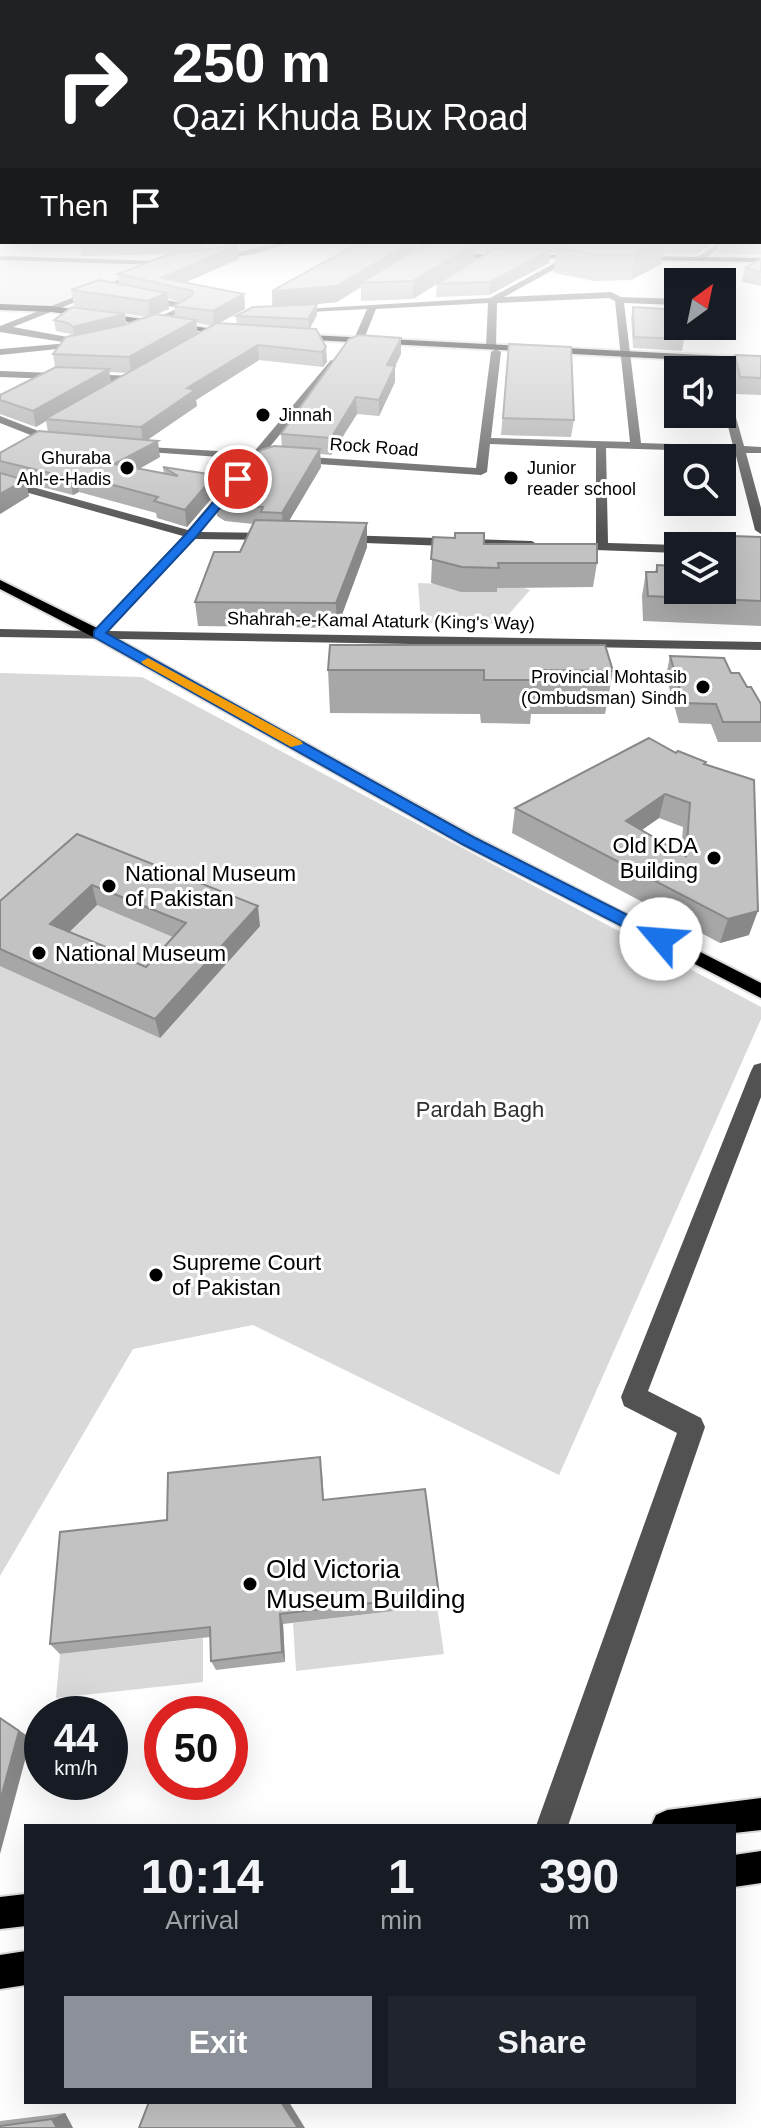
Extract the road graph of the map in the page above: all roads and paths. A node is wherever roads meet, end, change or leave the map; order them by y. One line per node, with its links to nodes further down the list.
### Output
1 (41, 335): 10 (street)
2 (211, 335): 7 (main road)
3 (357, 335): 8 (street)
4 (494, 335): 9 (street)
5 (623, 335): 11 (street)
6 (284, 338): 8 (main road)
7 (203, 340)
8 (353, 342): 9 (main road); 31 (street)
9 (494, 349): 11 (main road); 25 (street)
10 (0, 352)
11 (626, 356): 12 (main road); 13 (main road); 27 (street)
12 (664, 360)
13 (761, 364): 14 (main road)
14 (736, 365)
15 (149, 371): 18 (main road)
16 (0, 374): 17 (street)
17 (58, 376): 18 (street); 19 (street)
18 (136, 379): 20 (main road)
19 (35, 388)
20 (111, 393)
21 (0, 419): 24 (street)
22 (50, 427): 24 (main road)
23 (733, 428): 29 (street)
24 (35, 439)
25 (484, 441): 26 (street); 31 (street, Rock Road)
26 (601, 445): 27 (street); 37 (street)
27 (636, 446): 29 (street)
28 (119, 447): 31 (street, Rock Road)
29 (739, 450): 30 (street); 33 (street)
30 (761, 450)
31 (257, 457): 34 (street)
32 (0, 481): 34 (street)
33 (761, 530)
34 (191, 535): 35 (street); 41 (street)
35 (280, 537)
36 (325, 539): 37 (street)
37 (602, 547): 38 (street)
38 (664, 549)
39 (0, 584): 41 (main road)
40 (0, 633): 41 (street, Shahrah-e-Kamal Ataturk (King's Way))
41 (98, 634): 42 (street, Shahrah-e-Kamal Ataturk (King's Way)); 43 (main road)
42 (761, 646)
43 (761, 991)
44 (761, 1071): 46 (street)
45 (761, 1814): 47 (main road)
46 (553, 1824)
47 (683, 1824)
48 (761, 1867): 49 (main road)
49 (736, 1871)
50 (24, 1910): 51 (main road)
51 (0, 1913)
52 (24, 1968): 53 (main road)
53 (0, 1972)

